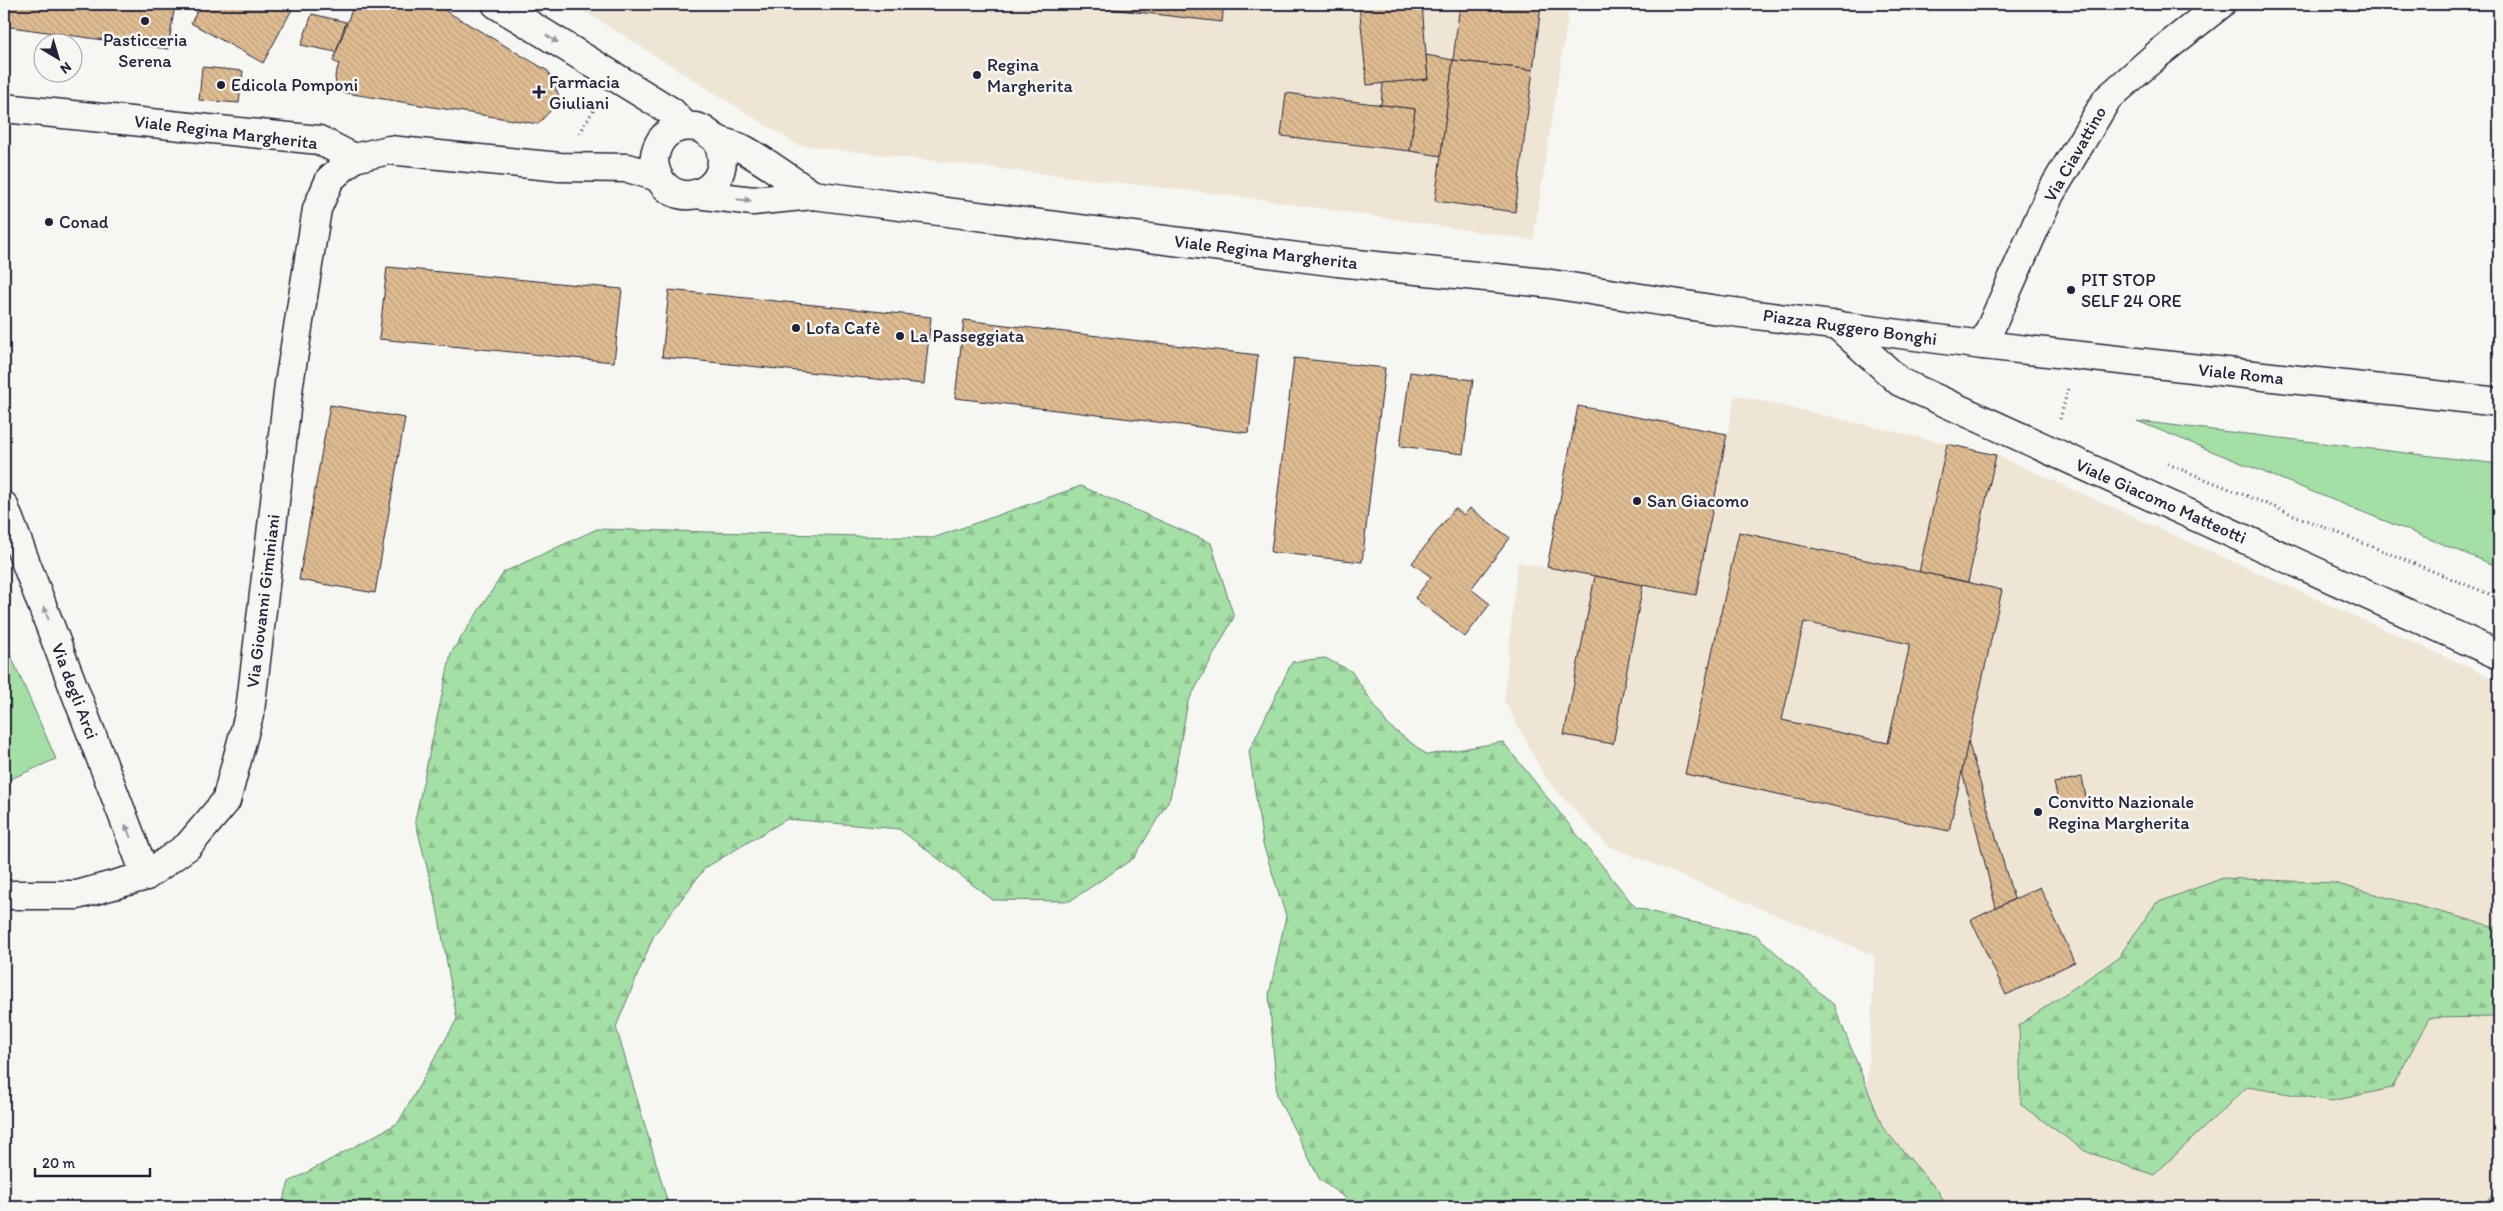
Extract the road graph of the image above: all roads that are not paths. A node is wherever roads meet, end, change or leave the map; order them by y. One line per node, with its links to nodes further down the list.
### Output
1 (496, 4): 4 (street, one-way to 4)
2 (2221, 4): 14 (street, Via Ciavattino)
3 (4, 108): 7 (street, Viale Regina Margherita)
4 (685, 126): 5 (street, Viale Regina Margherita); 6 (street)
5 (716, 139): 10 (street); 11 (street, Viale Regina Margherita)
6 (658, 145): 8 (street); 9 (street)
7 (354, 158): 8 (street, Viale Regina Margherita); 18 (street, Via Giovanni Giminiani)
8 (593, 168): 9 (street, Viale Regina Margherita)
9 (658, 177): 10 (street, Viale Regina Margherita)
10 (696, 194): 11 (street, Viale Regina Margherita, one-way to 11)
11 (813, 196): 12 (street, Viale Regina Margherita)
12 (1718, 310): 13 (street, Piazza Ruggero Bonghi)
13 (1837, 325): 14 (street, Piazza Ruggero Bonghi); 17 (street, Viale Giacomo Matteotti)
14 (1983, 345): 15 (street, Viale Roma)
15 (2499, 402)
16 (4, 506): 18 (street, Via degli Arci, one-way to 16)
17 (2499, 655)
18 (146, 876): 19 (street, Via Giovanni Giminiani)
19 (4, 895)

